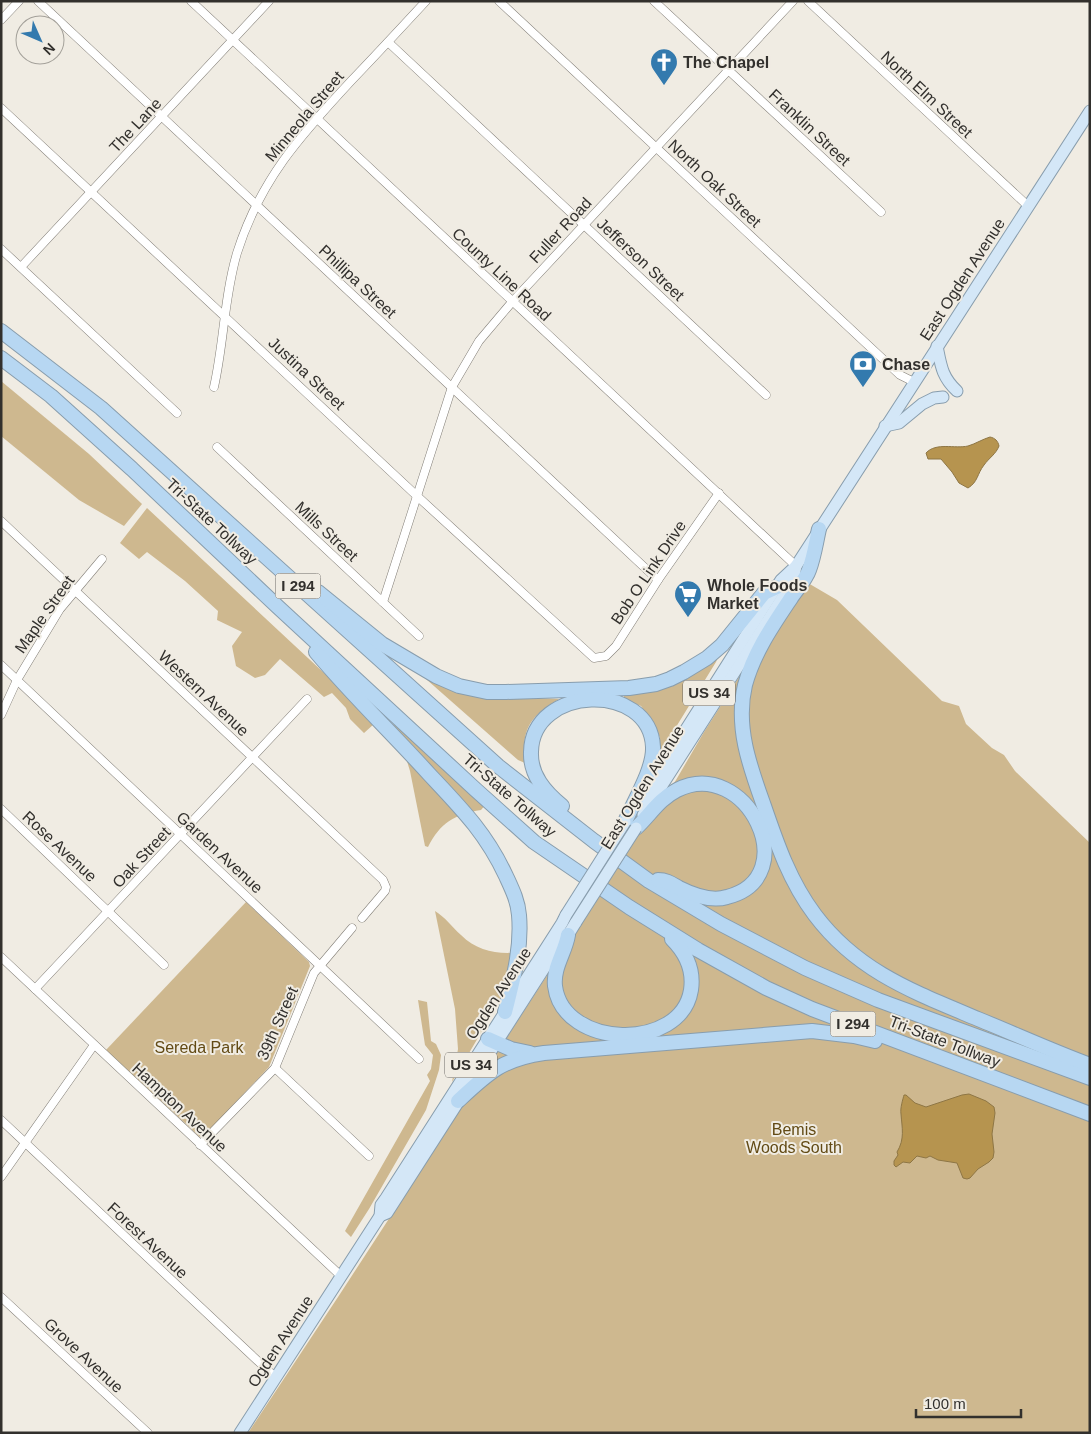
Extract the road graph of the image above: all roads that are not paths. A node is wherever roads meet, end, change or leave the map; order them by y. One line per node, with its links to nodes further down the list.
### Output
1 (19, 1): 10 (street)
2 (38, 1): 16 (street, Phillipa Street)
3 (191, 1): 11 (street, County Line Road)
4 (269, 1): 11 (street, The Lane)
5 (426, 1): 12 (street, Minneola Street)
6 (499, 1): 18 (street, North Oak Street)
7 (654, 1): 13 (street, Franklin Street)
8 (793, 1): 13 (street, Fuller Road)
9 (808, 1): 21 (street, North Elm Street)
10 (1, 20)
11 (232, 40): 16 (street, The Lane); 17 (street, County Line Road)
12 (388, 42): 17 (street, Minneola Street); 23 (street, Jefferson Street)
13 (728, 71): 18 (street, Fuller Road); 22 (street, Franklin Street)
14 (1, 108): 19 (street, Justina Street)
15 (1090, 111): 21 (main road, East Ogden Avenue / US 34)
16 (162, 116): 19 (street, The Lane); 20 (street, Phillipa Street)
17 (316, 119): 20 (street, Minneola Street); 26 (street, County Line Road)
18 (656, 148): 23 (street, Fuller Road); 31 (street, North Oak Street)
19 (92, 192): 25 (street, The Lane); 27 (street, Justina Street)
20 (256, 204): 27 (street, Minneola Street); 33 (street, Phillipa Street)
21 (1028, 206): 29 (main road, East Ogden Avenue / US 34)
22 (882, 212)
23 (584, 225): 26 (street, Fuller Road); 35 (street, Jefferson Street)
24 (1, 249): 25 (street)
25 (21, 267): 37 (street)
26 (512, 302): 33 (street, Fuller Road); 40 (street, County Line Road)
27 (225, 316): 32 (street, Minneola Street); 41 (street, Justina Street)
28 (1, 331): 44 (highway, Tri-State Tollway / I 294)
29 (937, 346): 31 (main road, East Ogden Avenue / US 34); 34 (main road)
30 (1, 358): 51 (highway, Tri-State Tollway / I 294)
31 (914, 382): 38 (main road, East Ogden Avenue / US 34)
32 (214, 387)
33 (452, 387): 41 (street, Fuller Road); 47 (street, Phillipa Street)
34 (957, 391)
35 (766, 395)
36 (943, 397): 38 (main road)
37 (177, 413)
38 (886, 426): 43 (main road, East Ogden Avenue / US 34)
39 (217, 447): 50 (street, Mills Street)
40 (719, 493): 46 (street, County Line Road); 47 (street, Bob O Link Drive)
41 (417, 496): 50 (street, Fuller Road); 53 (street, Justina Street)
42 (1, 521): 49 (street, Western Avenue)
43 (819, 529): 46 (main road, East Ogden Avenue / US 34); 81 (highway)
44 (252, 545): 48 (highway); 62 (highway, Tri-State Tollway / I 294)
45 (102, 559): 49 (street, Maple Street)
46 (796, 566): 48 (main road, East Ogden Avenue / US 34); 60 (main road, East Ogden Avenue / US 34)
47 (658, 580): 53 (street, Bob O Link Drive)
48 (777, 587): 60 (main road, East Ogden Avenue / US 34)
49 (76, 591): 55 (street, Maple Street); 58 (street, Western Avenue)
50 (383, 602): 52 (street, Mills Street)
51 (278, 607): 64 (highway, Tri-State Tollway / I 294); 75 (highway)
52 (419, 636)
53 (594, 658)
54 (1, 665): 55 (street, Garden Avenue)
55 (17, 680): 57 (street, Maple Street); 61 (street, Garden Avenue)
56 (307, 699): 58 (street, Oak Street)
57 (1, 715)
58 (252, 757): 61 (street, Oak Street); 67 (street, Western Avenue)
59 (1, 810): 65 (street, Rose Avenue)
60 (631, 825): 62 (highway); 63 (highway); 66 (main road, East Ogden Avenue / US 34, bridge); 68 (main road, East Ogden Avenue / US 34, bridge)
61 (180, 834): 65 (street, Oak Street); 73 (street, Garden Avenue)
62 (594, 841): 63 (highway, Tri-State Tollway / I 294)
63 (649, 881): 83 (highway, Tri-State Tollway / I 294)
64 (629, 907): 70 (highway); 78 (highway, Tri-State Tollway / I 294)
65 (109, 911): 72 (street, Rose Avenue); 74 (street, Oak Street)
66 (566, 915): 75 (main road, Ogden Avenue / US 34)
67 (362, 918)
68 (576, 922): 70 (main road, Ogden Avenue / US 34)
69 (352, 928): 73 (street, 39th Street)
70 (568, 935): 76 (main road, Ogden Avenue / US 34)
71 (1, 957): 74 (street, Hampton Avenue)
72 (164, 965)
73 (319, 966): 80 (street, Garden Avenue); 82 (street, 39th Street)
74 (35, 989): 77 (street, Hampton Avenue)
75 (505, 1012): 76 (main road, Ogden Avenue / US 34)
76 (492, 1041): 79 (highway); 84 (main road, Ogden Avenue / US 34); 91 (main road, Ogden Avenue / US 34)
77 (94, 1046): 87 (street); 88 (street, Hampton Avenue)
78 (927, 1052): 79 (highway); 85 (highway, Tri-State Tollway / I 294)
79 (536, 1054): 84 (highway)
80 (419, 1059)
81 (1090, 1065)
82 (275, 1068): 88 (street, 39th Street); 89 (street)
83 (1090, 1078)
84 (458, 1101): 91 (main road, Ogden Avenue / US 34)
85 (1090, 1114)
86 (1, 1120): 87 (street, Forest Avenue)
87 (25, 1143): 90 (street); 94 (street, Forest Avenue)
88 (200, 1145): 92 (street, Hampton Avenue)
89 (369, 1156)
90 (1, 1177)
91 (380, 1216): 92 (main road, Ogden Avenue / US 34)
92 (340, 1276): 94 (main road, Ogden Avenue / US 34)
93 (1, 1297): 95 (street, Grove Avenue)
94 (276, 1378): 96 (main road, Ogden Avenue / US 34)
95 (148, 1433)
96 (240, 1433)

